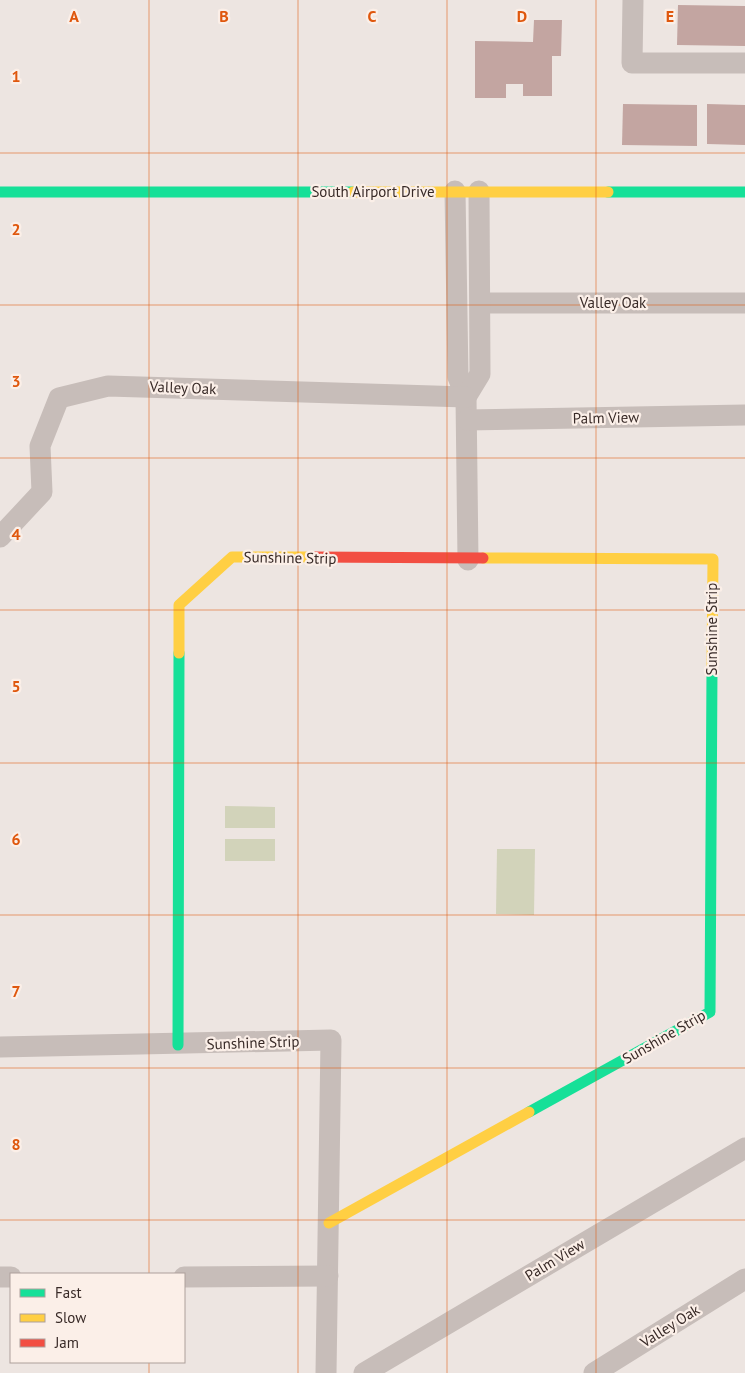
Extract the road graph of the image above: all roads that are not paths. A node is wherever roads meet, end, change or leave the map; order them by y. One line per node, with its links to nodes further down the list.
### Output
1 (633, 0): 2 (street)
2 (745, 63)
3 (479, 191): 5 (street, South Airport Drive); 6 (street, South Airport Drive); 7 (street)
4 (0, 192): 5 (street, South Airport Drive)
5 (455, 192): 9 (street)
6 (745, 192)
7 (480, 303): 8 (street, Valley Oak); 9 (street)
8 (745, 303)
9 (466, 397): 11 (street); 12 (street, Valley Oak)
10 (745, 415): 11 (street, Palm View)
11 (466, 420): 13 (street)
12 (0, 537)
13 (468, 560): 14 (street, Sunshine Strip); 17 (street, Sunshine Strip)
14 (178, 1045): 15 (street, Sunshine Strip); 17 (street, Sunshine Strip)
15 (0, 1047)
16 (745, 1148): 22 (street, Palm View)
17 (329, 1223): 18 (street)
18 (328, 1276): 19 (street); 21 (street)
19 (185, 1277)
20 (745, 1279): 23 (street, Valley Oak)
21 (326, 1373)
22 (364, 1373)
23 (594, 1373)

